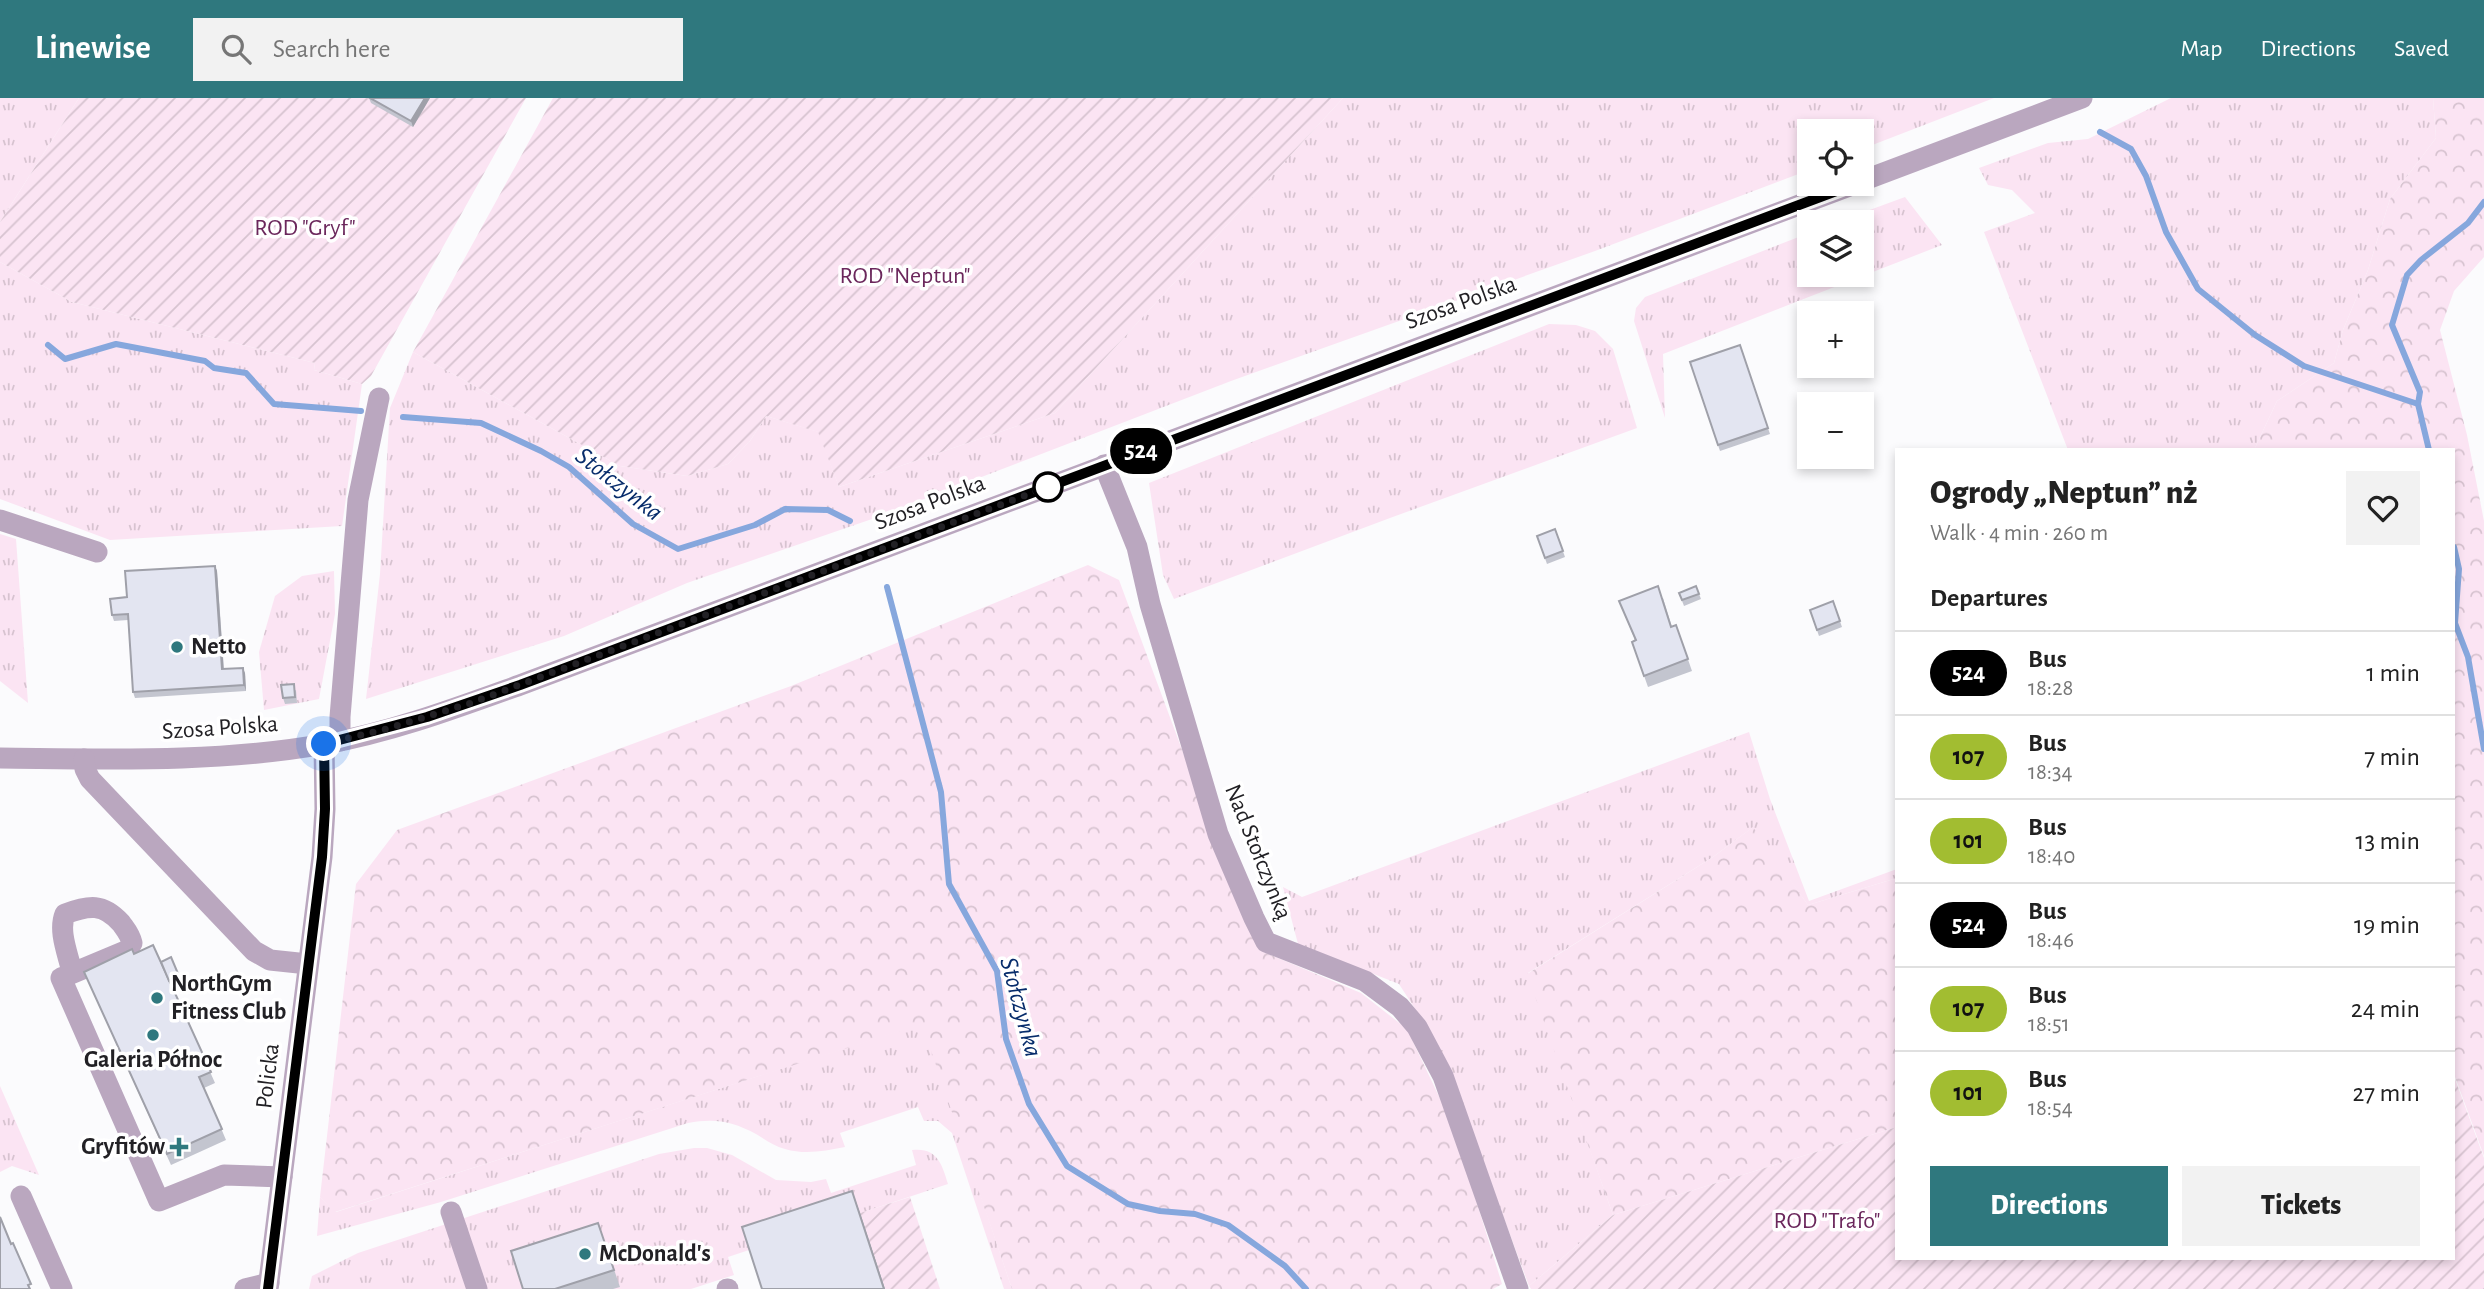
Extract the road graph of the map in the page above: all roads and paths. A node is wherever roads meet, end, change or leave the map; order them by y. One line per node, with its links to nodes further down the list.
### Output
1 (2082, 98): 2 (street)
2 (1874, 176)
3 (1823, 196): 5 (street, Szosa Polska)
4 (379, 398): 8 (street, Policka)
5 (1104, 465): 8 (street, Szosa Polska); 20 (street, Nad Stołczynką)
6 (0, 520): 7 (street)
7 (97, 552)
8 (332, 743): 10 (street, Szosa Polska); 11 (street, Policka)
9 (0, 758): 10 (street, Szosa Polska)
10 (84, 759): 11 (street)
11 (309, 964): 13 (street, Policka)
12 (72, 972): 13 (street)
13 (282, 1177): 16 (street, Policka)
14 (20, 1196): 17 (street)
15 (451, 1212): 19 (street)
16 (268, 1286): 18 (street)
17 (62, 1289)
18 (245, 1289)
19 (477, 1289)
20 (1518, 1289)

